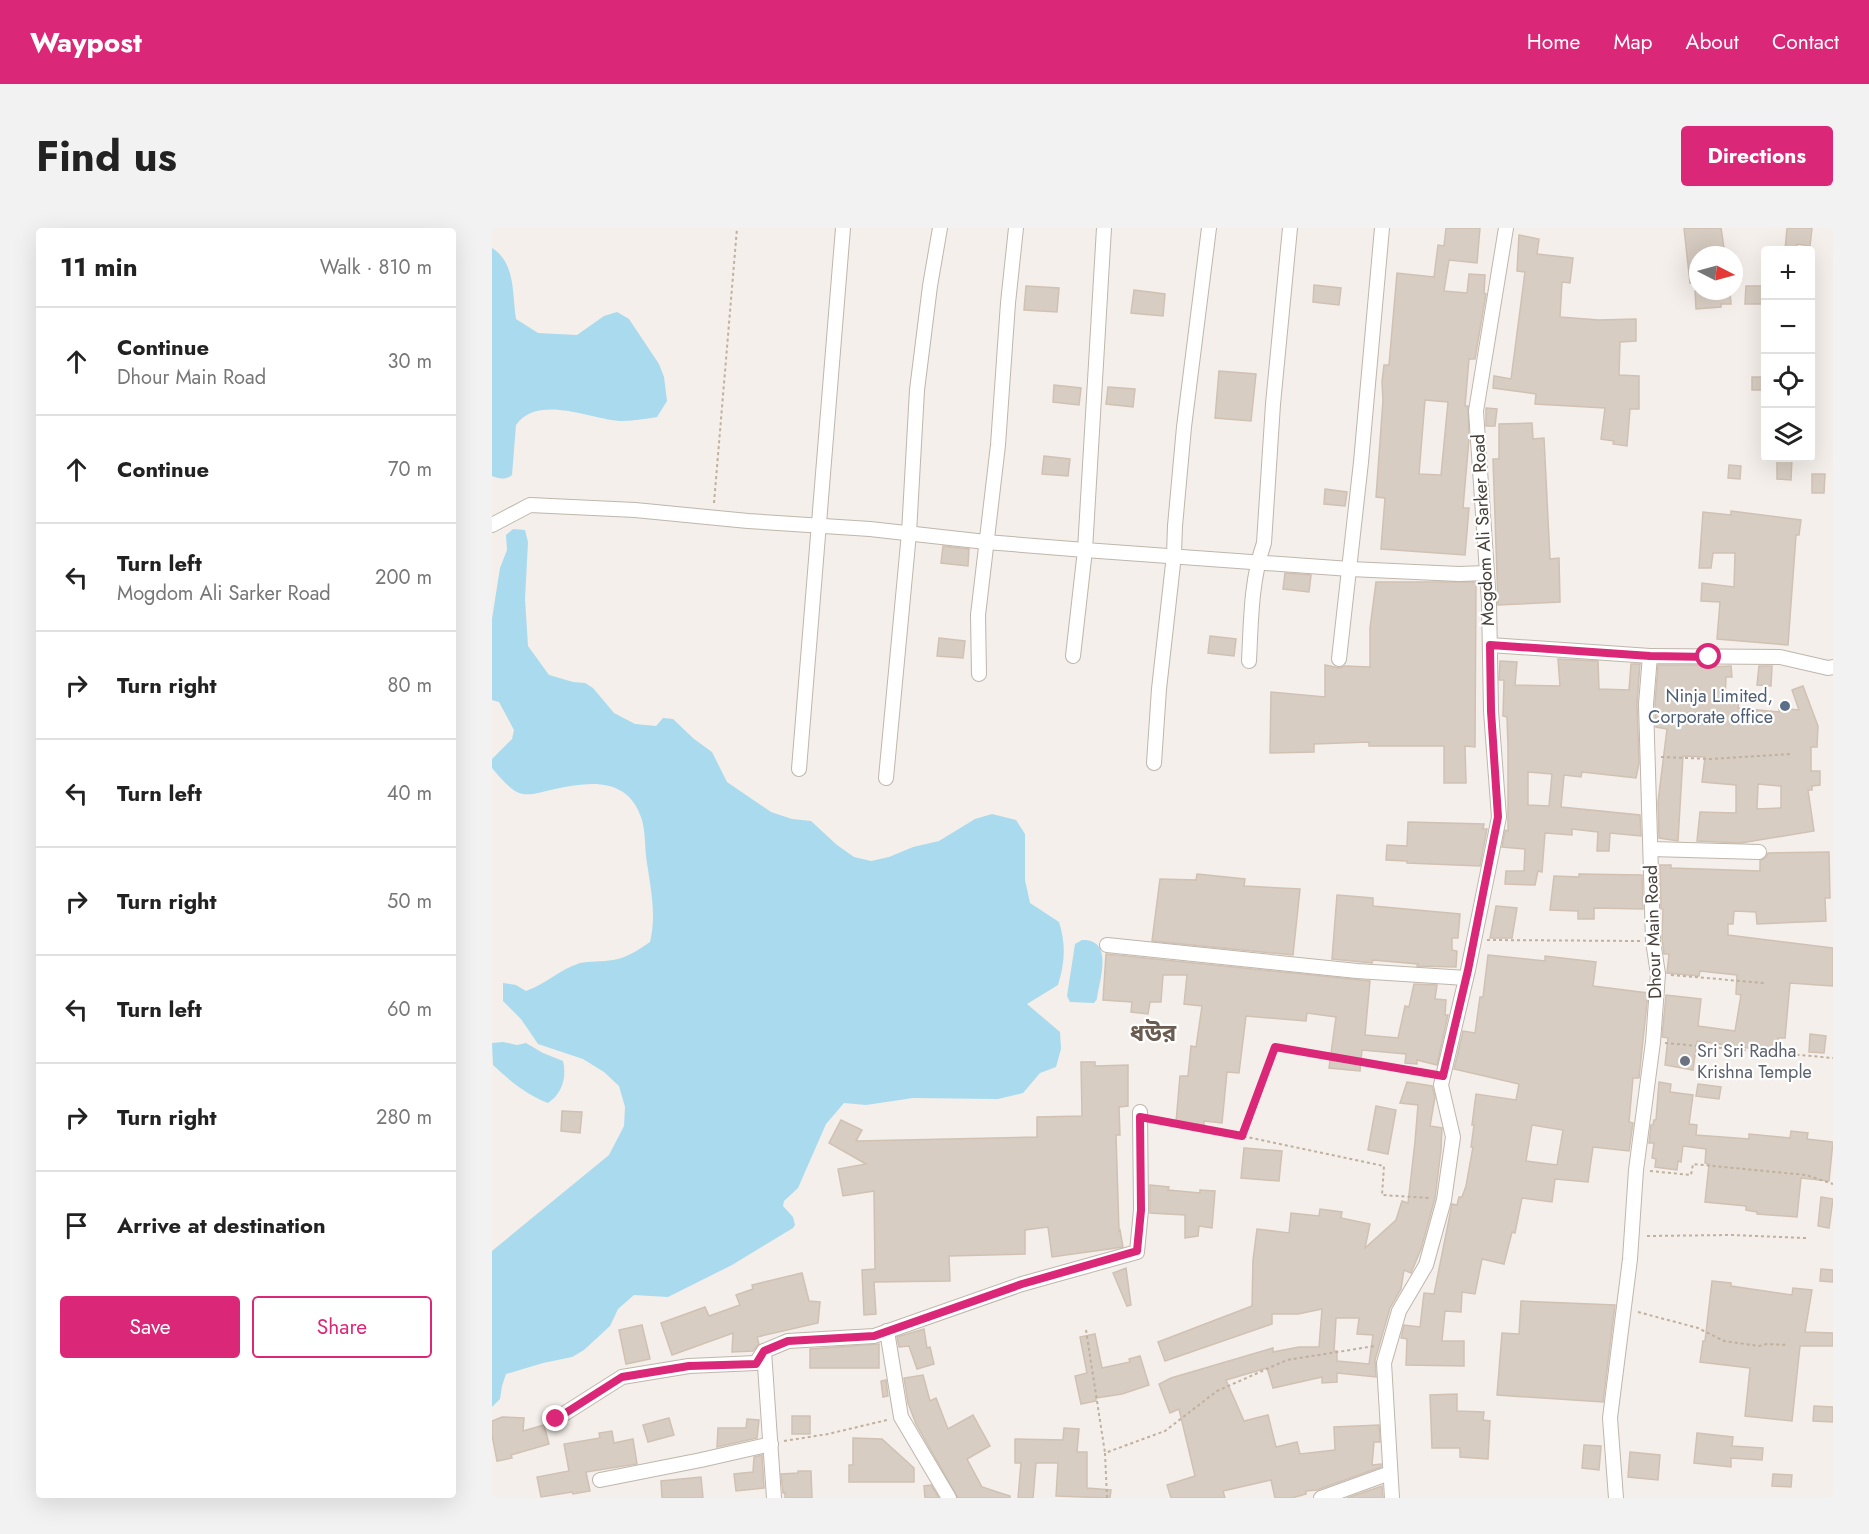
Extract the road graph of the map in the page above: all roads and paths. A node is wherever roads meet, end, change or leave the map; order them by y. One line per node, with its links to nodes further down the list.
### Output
1 (737, 228): 10 (path)
2 (843, 228): 12 (street)
3 (940, 228): 13 (street)
4 (1016, 228): 14 (street)
5 (1104, 228): 15 (street)
6 (1209, 228): 16 (street)
7 (1290, 228): 17 (street)
8 (1382, 228): 18 (street)
9 (1506, 228): 19 (street, Mogdom Ali Sarker Road)
10 (713, 518): 11 (street); 12 (street)
11 (492, 525)
12 (818, 525): 13 (street); 30 (street)
13 (909, 533): 14 (street); 31 (street)
14 (986, 542): 15 (street); 26 (street)
15 (1085, 550): 16 (street); 21 (street)
16 (1174, 555): 17 (street); 29 (street)
17 (1257, 562): 18 (street); 24 (street)
18 (1350, 569): 19 (street); 23 (street)
19 (1487, 573): 20 (street, Mogdom Ali Sarker Road)
20 (1490, 645): 22 (street); 34 (street, Mogdom Ali Sarker Road)
21 (1073, 656)
22 (1650, 656): 25 (street); 28 (street, Dhour Main Road)
23 (1339, 659)
24 (1249, 661)
25 (1833, 667)
26 (979, 674)
27 (1790, 754): 28 (path)
28 (1648, 757): 32 (street, Dhour Main Road)
29 (1154, 763)
30 (799, 770)
31 (886, 778)
32 (1651, 849): 33 (street); 35 (street, Dhour Main Road)
33 (1759, 852)
34 (1474, 940): 35 (path); 38 (street, Mogdom Ali Sarker Road)
35 (1653, 941): 37 (street, Dhour Main Road)
36 (1107, 945): 38 (street)
37 (1658, 974): 39 (path); 40 (street, Dhour Main Road)
38 (1466, 978): 42 (street, Mogdom Ali Sarker Road)
39 (1764, 983)
40 (1653, 1042): 41 (path); 45 (street, Dhour Main Road)
41 (1833, 1058)
42 (1443, 1076): 44 (path); 47 (street, Mogdom Ali Sarker Road)
43 (1140, 1114): 44 (path); 52 (street)
44 (1242, 1136): 47 (path)
45 (1636, 1170): 46 (path); 48 (street, Dhour Main Road)
46 (1833, 1184)
47 (1444, 1200): 53 (street, Mogdom Ali Sarker Road)
48 (1632, 1237): 49 (path); 50 (street, Dhour Main Road)
49 (1806, 1239)
50 (1624, 1308): 54 (path); 67 (street, Dhour Main Road)
51 (1086, 1330): 59 (path)
52 (887, 1331): 55 (street); 56 (street)
53 (1390, 1344): 59 (path); 60 (street, Mogdom Ali Sarker Road)
54 (1788, 1345)
55 (764, 1351): 57 (street); 58 (street)
56 (901, 1417): 58 (path); 63 (street)
57 (556, 1419)
58 (771, 1443): 61 (street); 62 (street)
59 (1105, 1453): 64 (path)
60 (1390, 1473): 65 (street); 66 (street, Mogdom Ali Sarker Road)
61 (600, 1480)
62 (774, 1498)
63 (949, 1498)
64 (1107, 1498)
65 (1321, 1498)
66 (1392, 1498)
67 (1616, 1498)

